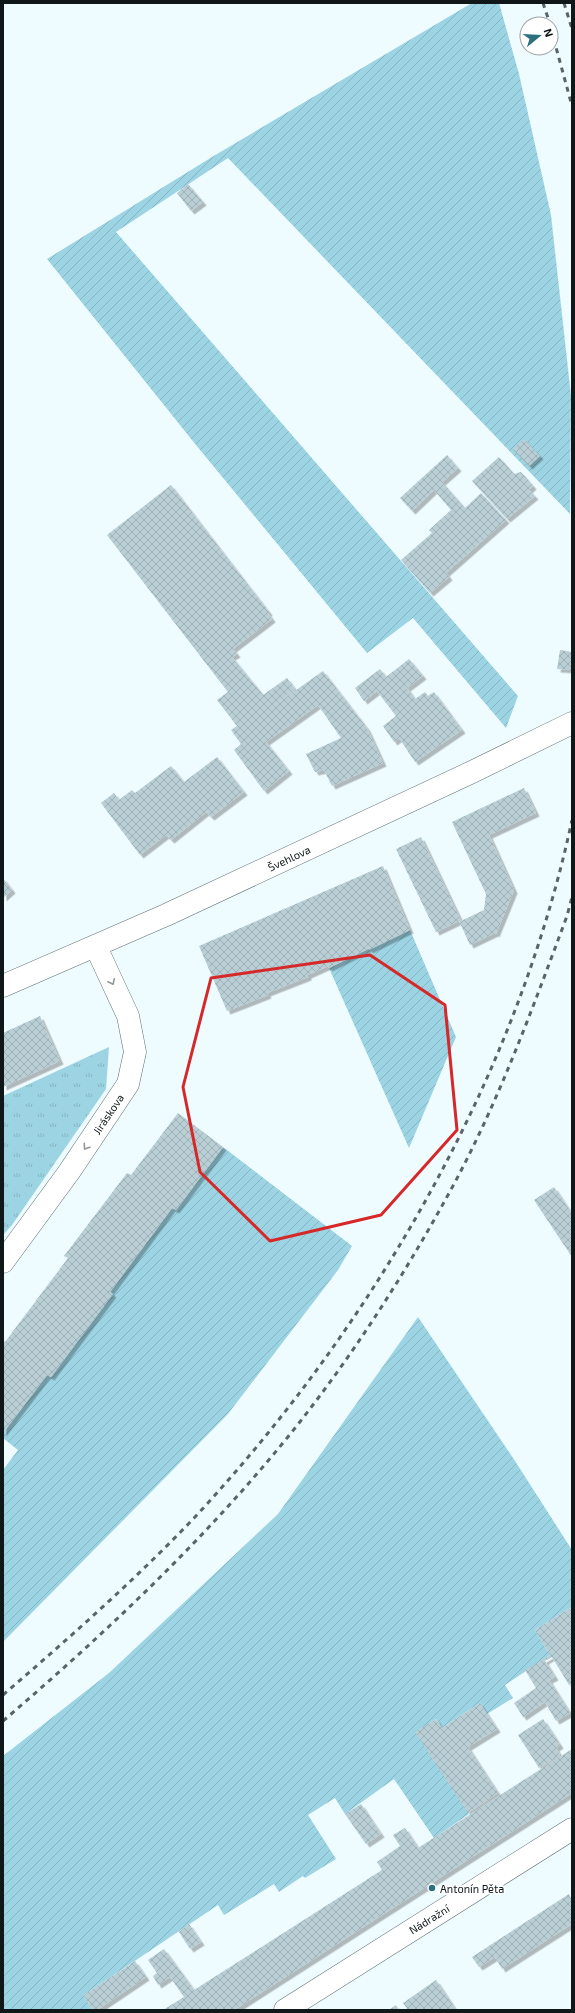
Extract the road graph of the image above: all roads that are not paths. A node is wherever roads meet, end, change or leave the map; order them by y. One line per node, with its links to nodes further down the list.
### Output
1 (572, 723): 2 (street, Švehlova)
2 (96, 947): 3 (street, Švehlova); 4 (street, Jiráskova, one-way to 4)
3 (3, 986)
4 (3, 1262)
5 (572, 1829): 6 (street, Nádražní)
6 (285, 2010)

